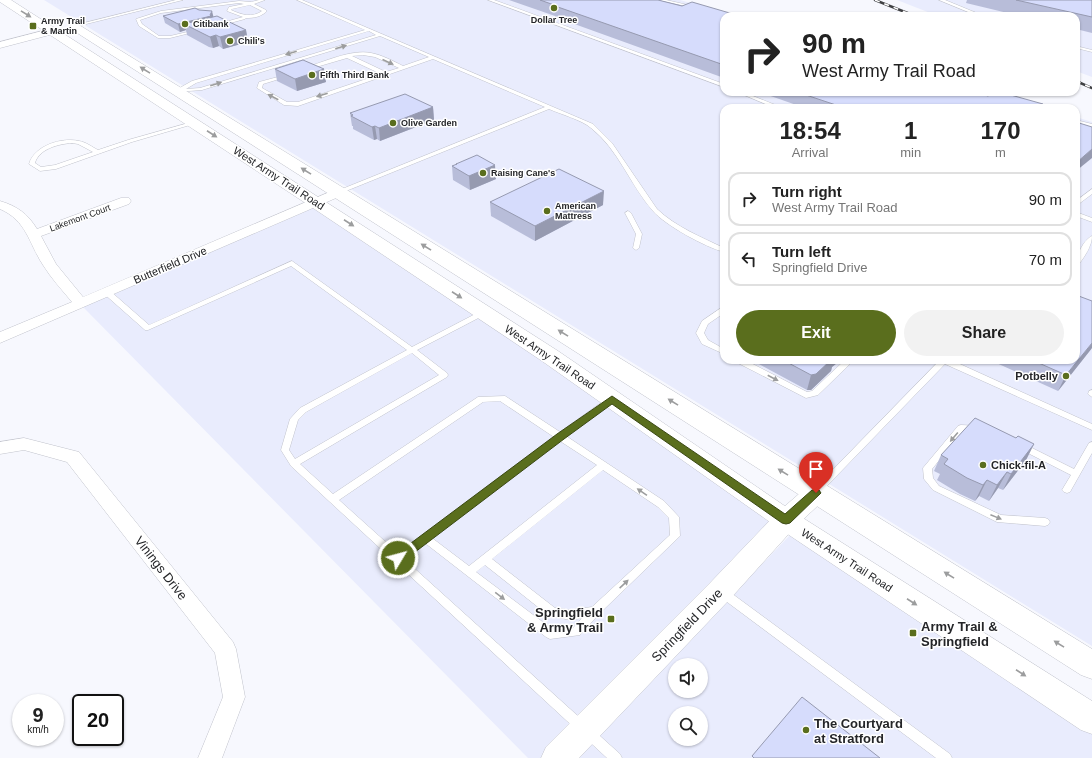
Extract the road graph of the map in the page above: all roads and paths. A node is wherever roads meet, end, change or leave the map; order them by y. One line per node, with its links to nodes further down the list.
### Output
1 (4, 0): 15 (main road, West Army Trail Road, one-way to 15)
2 (181, 0): 13 (lane)
3 (263, 0): 8 (lane)
4 (299, 0): 17 (lane)
5 (490, 0): 28 (lane)
6 (660, 0): 9 (lane)
7 (941, 0): 10 (lane)
8 (250, 3): 11 (lane); 11 (lane); 16 (lane)
9 (702, 10)
10 (972, 12)
11 (244, 18): 14 (lane)
12 (61, 19): 13 (main road, West Army Trail Road)
13 (74, 26): 15 (main road); 29 (main road, West Army Trail Road, one-way to 13)
14 (215, 26)
15 (49, 28): 19 (street); 32 (main road, West Army Trail Road)
16 (200, 30)
17 (368, 30): 18 (lane); 29 (lane, one-way to 29)
18 (380, 35): 23 (lane); 29 (lane, one-way to 18)
19 (0, 45)
20 (1080, 48): 21 (lane)
21 (1092, 51)
22 (347, 56): 24 (lane, one-way to 24); 25 (lane); 27 (lane)
23 (434, 58): 24 (lane); 35 (lane)
24 (403, 68): 27 (lane)
25 (297, 72)
26 (290, 74): 27 (lane, one-way to 26)
27 (386, 74)
28 (720, 85)
29 (178, 91): 32 (main road); 41 (main road, West Army Trail Road, one-way to 29)
30 (749, 96): 34 (lane)
31 (991, 96): 33 (lane)
32 (155, 97): 36 (main road, West Army Trail Road)
33 (1008, 101)
34 (770, 104)
35 (549, 107): 41 (lane); 52 (lane)
36 (194, 123): 39 (lane); 44 (main road, West Army Trail Road, one-way to 44)
37 (1080, 123): 38 (lane)
38 (1092, 126)
39 (97, 152): 39 (lane)
40 (1092, 191): 43 (lane)
41 (339, 192): 44 (street, Butterfield Drive); 76 (main road, West Army Trail Road, one-way to 41)
42 (125, 201): 49 (street, Lakemont Court)
43 (1080, 201)
44 (316, 202): 54 (street, Butterfield Drive); 56 (main road, West Army Trail Road, one-way to 56)
45 (0, 205): 49 (street)
46 (628, 213): 51 (lane)
47 (1080, 216): 48 (lane)
48 (1092, 220)
49 (34, 234): 55 (street)
50 (1092, 238): 53 (lane)
51 (636, 248)
52 (720, 248)
53 (1080, 258)
54 (106, 292): 55 (street, Butterfield Drive); 59 (lane)
55 (80, 303): 58 (street, Butterfield Drive)
56 (484, 313): 59 (lane); 65 (main road, West Army Trail Road)
57 (720, 313): 60 (lane)
58 (0, 338)
59 (412, 350): 72 (lane); 72 (lane)
60 (720, 350)
61 (747, 364): 62 (lane, one-way to 62)
62 (846, 364)
63 (940, 364): 76 (lane)
64 (953, 364): 66 (lane)
65 (612, 400): 68 (lane); 78 (main road, West Army Trail Road)
66 (1092, 427)
67 (986, 431): 79 (lane, one-way to 79)
68 (561, 436): 73 (lane); 77 (lane); 80 (lane)
69 (1014, 443): 74 (lane)
70 (1092, 445): 74 (lane)
71 (0, 448): 89 (street, Vinings Drive)
72 (294, 464): 77 (lane)
73 (603, 465): 82 (lane); 85 (lane, one-way to 73)
74 (1076, 474): 75 (lane)
75 (1067, 490)
76 (816, 493): 78 (street, Springfield Drive); 86 (main road, West Army Trail Road, one-way to 76)
77 (333, 499): 81 (lane)
78 (786, 520): 84 (street, Springfield Drive); 87 (main road, West Army Trail Road, one-way to 87)
79 (1045, 522)
80 (426, 538): 81 (lane); 83 (lane)
81 (398, 558): 88 (lane)
82 (485, 559): 83 (lane); 85 (lane)
83 (469, 572): 85 (lane, one-way to 85)
84 (720, 591): 88 (street, Springfield Drive); 92 (lane)
85 (596, 611)
86 (1092, 665)
87 (1092, 719)
88 (585, 729): 90 (street, Springfield Drive); 91 (lane)
89 (210, 758)
90 (557, 758)
91 (616, 758)
92 (946, 758)

